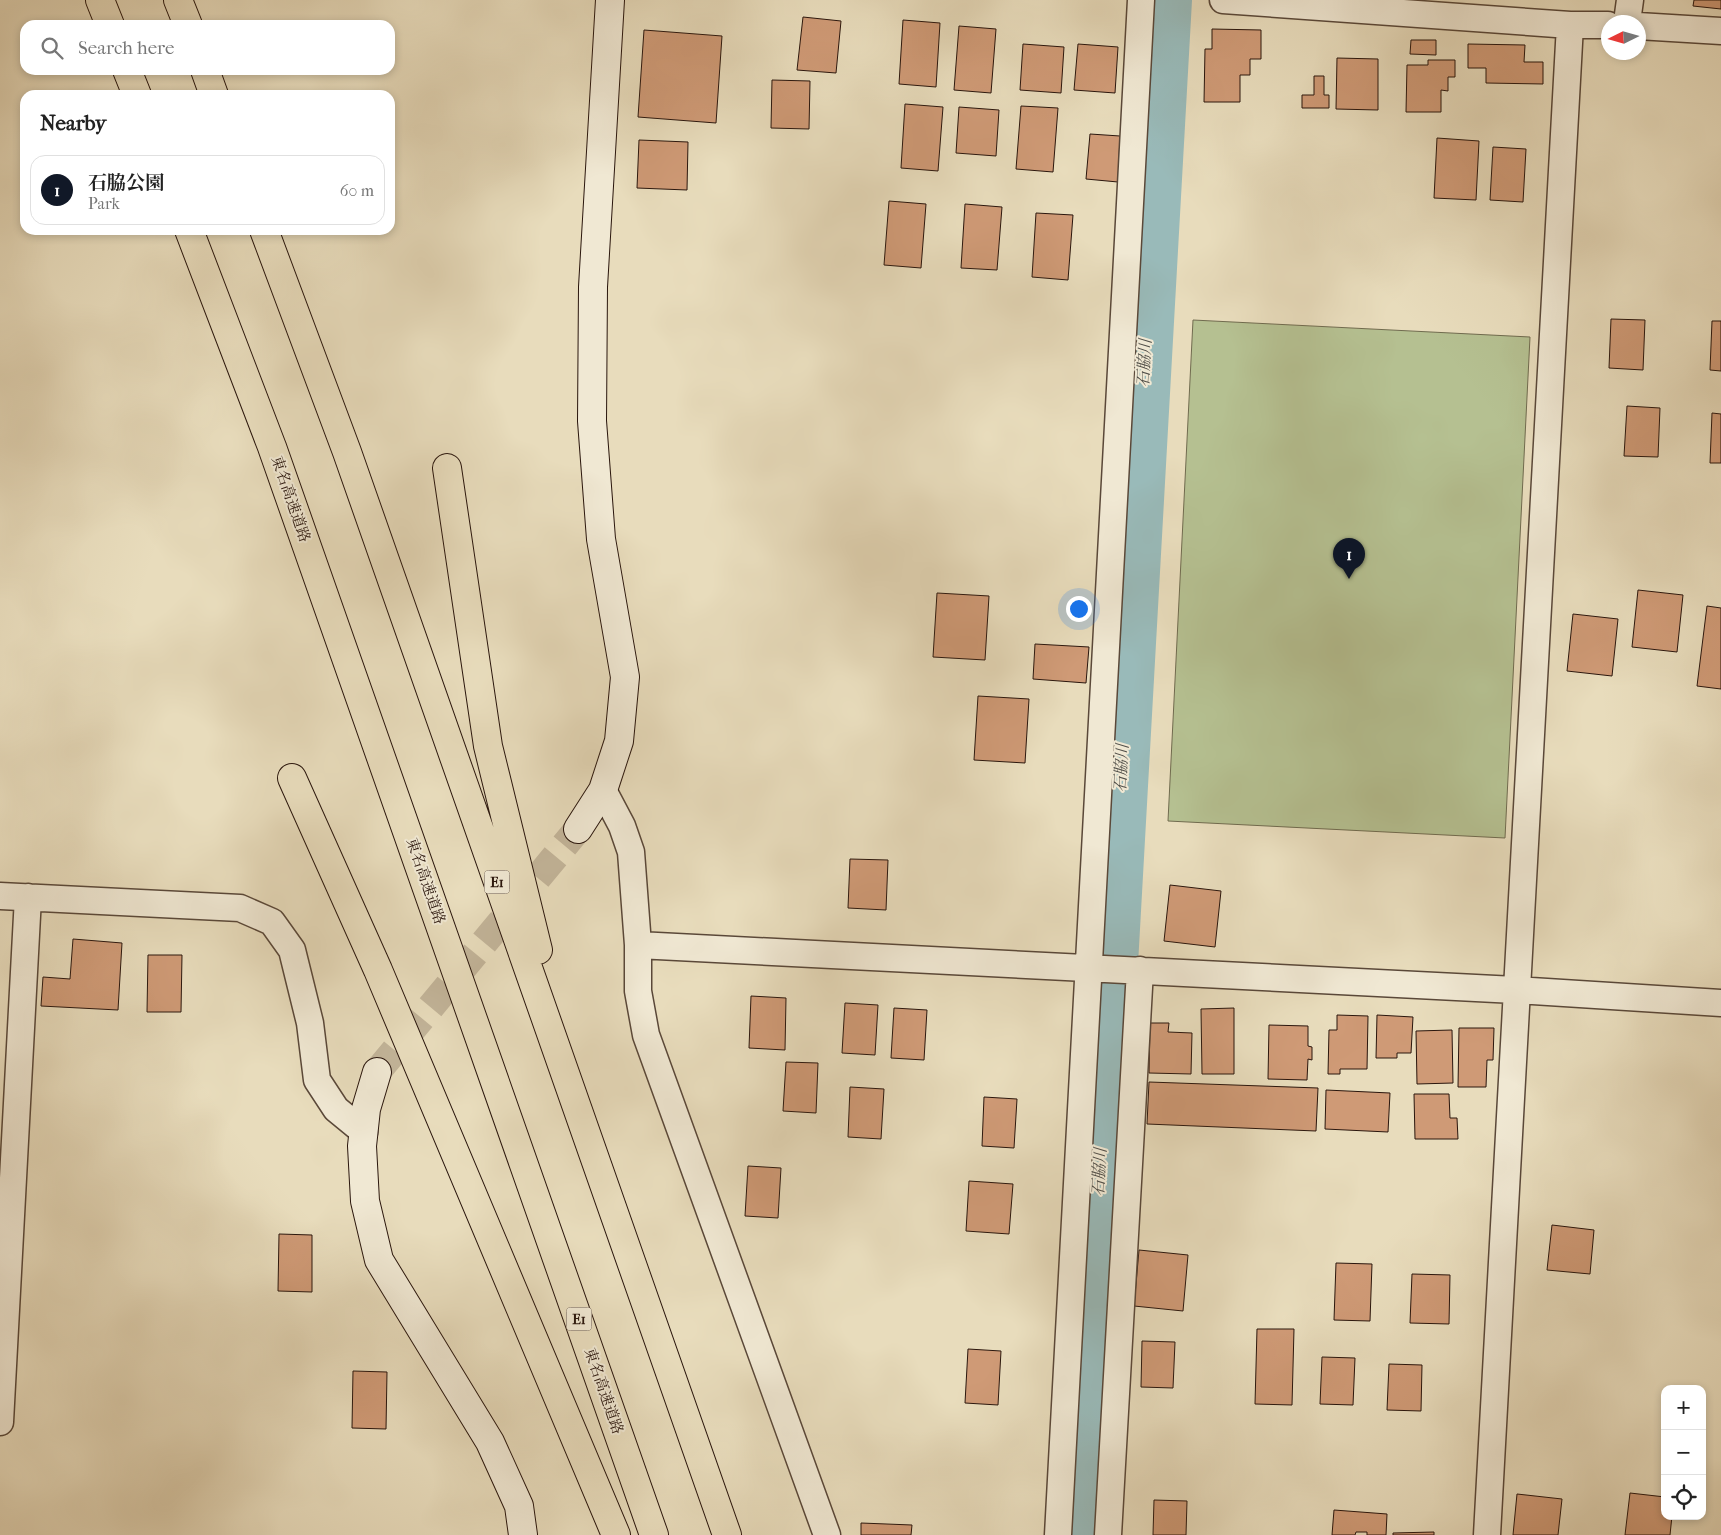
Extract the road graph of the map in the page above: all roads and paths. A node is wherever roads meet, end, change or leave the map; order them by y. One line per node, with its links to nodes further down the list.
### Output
1 (100, 0): 8 (highway)
2 (178, 0): 9 (highway)
3 (610, 0): 22 (street)
4 (1141, 0): 27 (street)
5 (1223, 0): 10 (street)
6 (1630, 0): 7 (street)
7 (1628, 15)
8 (108, 20)
9 (186, 20)
10 (1570, 25): 11 (street); 29 (street)
11 (1601, 25)
12 (1646, 26): 13 (street)
13 (1721, 31)
14 (129, 75): 16 (highway)
15 (207, 75): 17 (highway)
16 (135, 90)
17 (212, 90)
18 (191, 235): 37 (highway, 東名高速道路 / E1)
19 (266, 235): 32 (highway, E1)
20 (447, 468): 32 (highway)
21 (292, 778): 36 (highway)
22 (603, 790): 23 (street); 26 (street)
23 (578, 829)
24 (0, 896): 25 (street)
25 (28, 897): 33 (street); 34 (street)
26 (638, 945): 27 (street); 39 (street)
27 (1090, 968): 28 (street); 40 (street)
28 (1140, 970): 29 (street); 41 (street)
29 (1515, 990): 30 (street); 42 (street)
30 (1721, 1003)
31 (377, 1072): 33 (street)
32 (576, 1108): 38 (highway, E1)
33 (364, 1132): 35 (street)
34 (0, 1422)
35 (524, 1534)
36 (616, 1535)
37 (654, 1535)
38 (727, 1535)
39 (827, 1535)
40 (1058, 1535)
41 (1108, 1535)
42 (1486, 1535)

